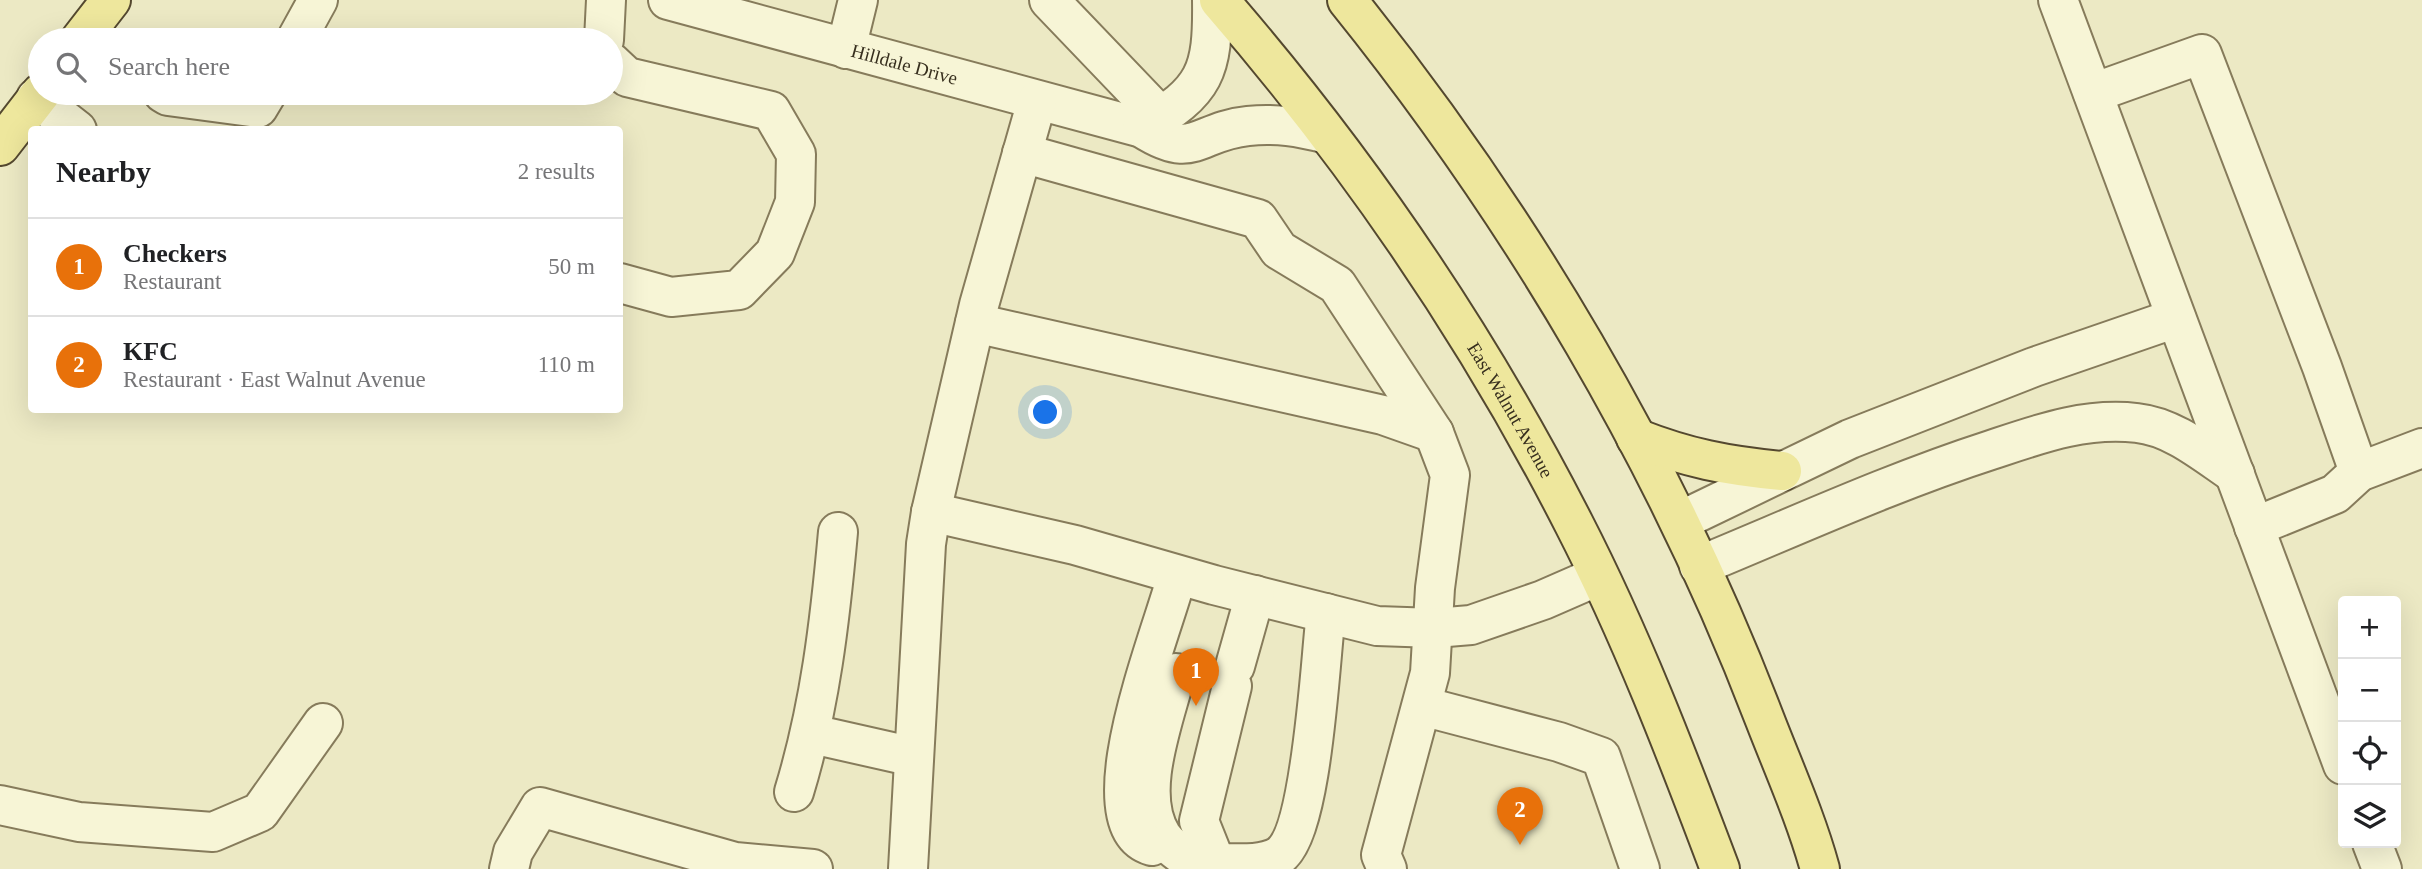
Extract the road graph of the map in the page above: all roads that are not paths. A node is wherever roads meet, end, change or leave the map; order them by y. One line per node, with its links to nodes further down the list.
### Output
1 (111, 0): 11 (main road)
2 (318, 0): 12 (street)
3 (607, 0): 13 (street)
4 (668, 0): 14 (street, Hilldale Drive)
5 (858, 0): 14 (street)
6 (1049, 0): 22 (street)
7 (1212, 0): 22 (street)
8 (1219, 0): 24 (main road, East Walnut Avenue)
9 (1347, 0): 31 (main road)
10 (2058, 0): 16 (street)
11 (94, 28)
12 (303, 28)
13 (605, 28)
14 (846, 49): 17 (street, Hilldale Drive)
15 (623, 73): 27 (street)
16 (2092, 93): 28 (street); 34 (street)
17 (1037, 101): 22 (street, Hilldale Drive); 26 (street)
18 (31, 105): 25 (main road)
19 (48, 105): 23 (street)
20 (236, 105): 21 (street)
21 (260, 105)
22 (1151, 122): 24 (street, Hilldale Drive)
23 (72, 126)
24 (1327, 134): 41 (main road, East Walnut Avenue)
25 (0, 146)
26 (1022, 153): 29 (street); 30 (street)
27 (623, 284)
28 (2176, 318): 33 (street); 35 (street)
29 (975, 323): 30 (street); 36 (street)
30 (1434, 433): 45 (street)
31 (1636, 438): 33 (main road); 37 (main road)
32 (2422, 448): 34 (street)
33 (1782, 471): 37 (street)
34 (2359, 472): 38 (street)
35 (2235, 474): 38 (street); 40 (street)
36 (931, 512): 42 (street); 50 (street)
37 (1680, 521): 40 (main road)
38 (2254, 527): 49 (street)
39 (838, 532): 48 (street)
40 (1699, 566): 62 (main road)
41 (1598, 576): 45 (street); 61 (main road, East Walnut Avenue)
42 (1174, 591): 43 (street); 53 (street); 53 (street)
43 (1255, 596): 44 (street); 55 (street)
44 (1326, 613): 45 (street); 55 (street)
45 (1435, 628): 46 (street)
46 (1422, 706): 59 (street); 60 (street)
47 (323, 723): 52 (street)
48 (812, 734): 50 (street); 51 (street)
49 (2338, 752)
50 (914, 757): 58 (street)
51 (794, 792)
52 (0, 805)
53 (1171, 847): 55 (street)
54 (2374, 848): 63 (street)
55 (1215, 861)
56 (509, 869): 57 (street)
57 (813, 869)
58 (908, 869)
59 (1388, 869)
60 (1640, 869)
61 (1720, 869)
62 (1820, 869)
63 (2382, 869)

